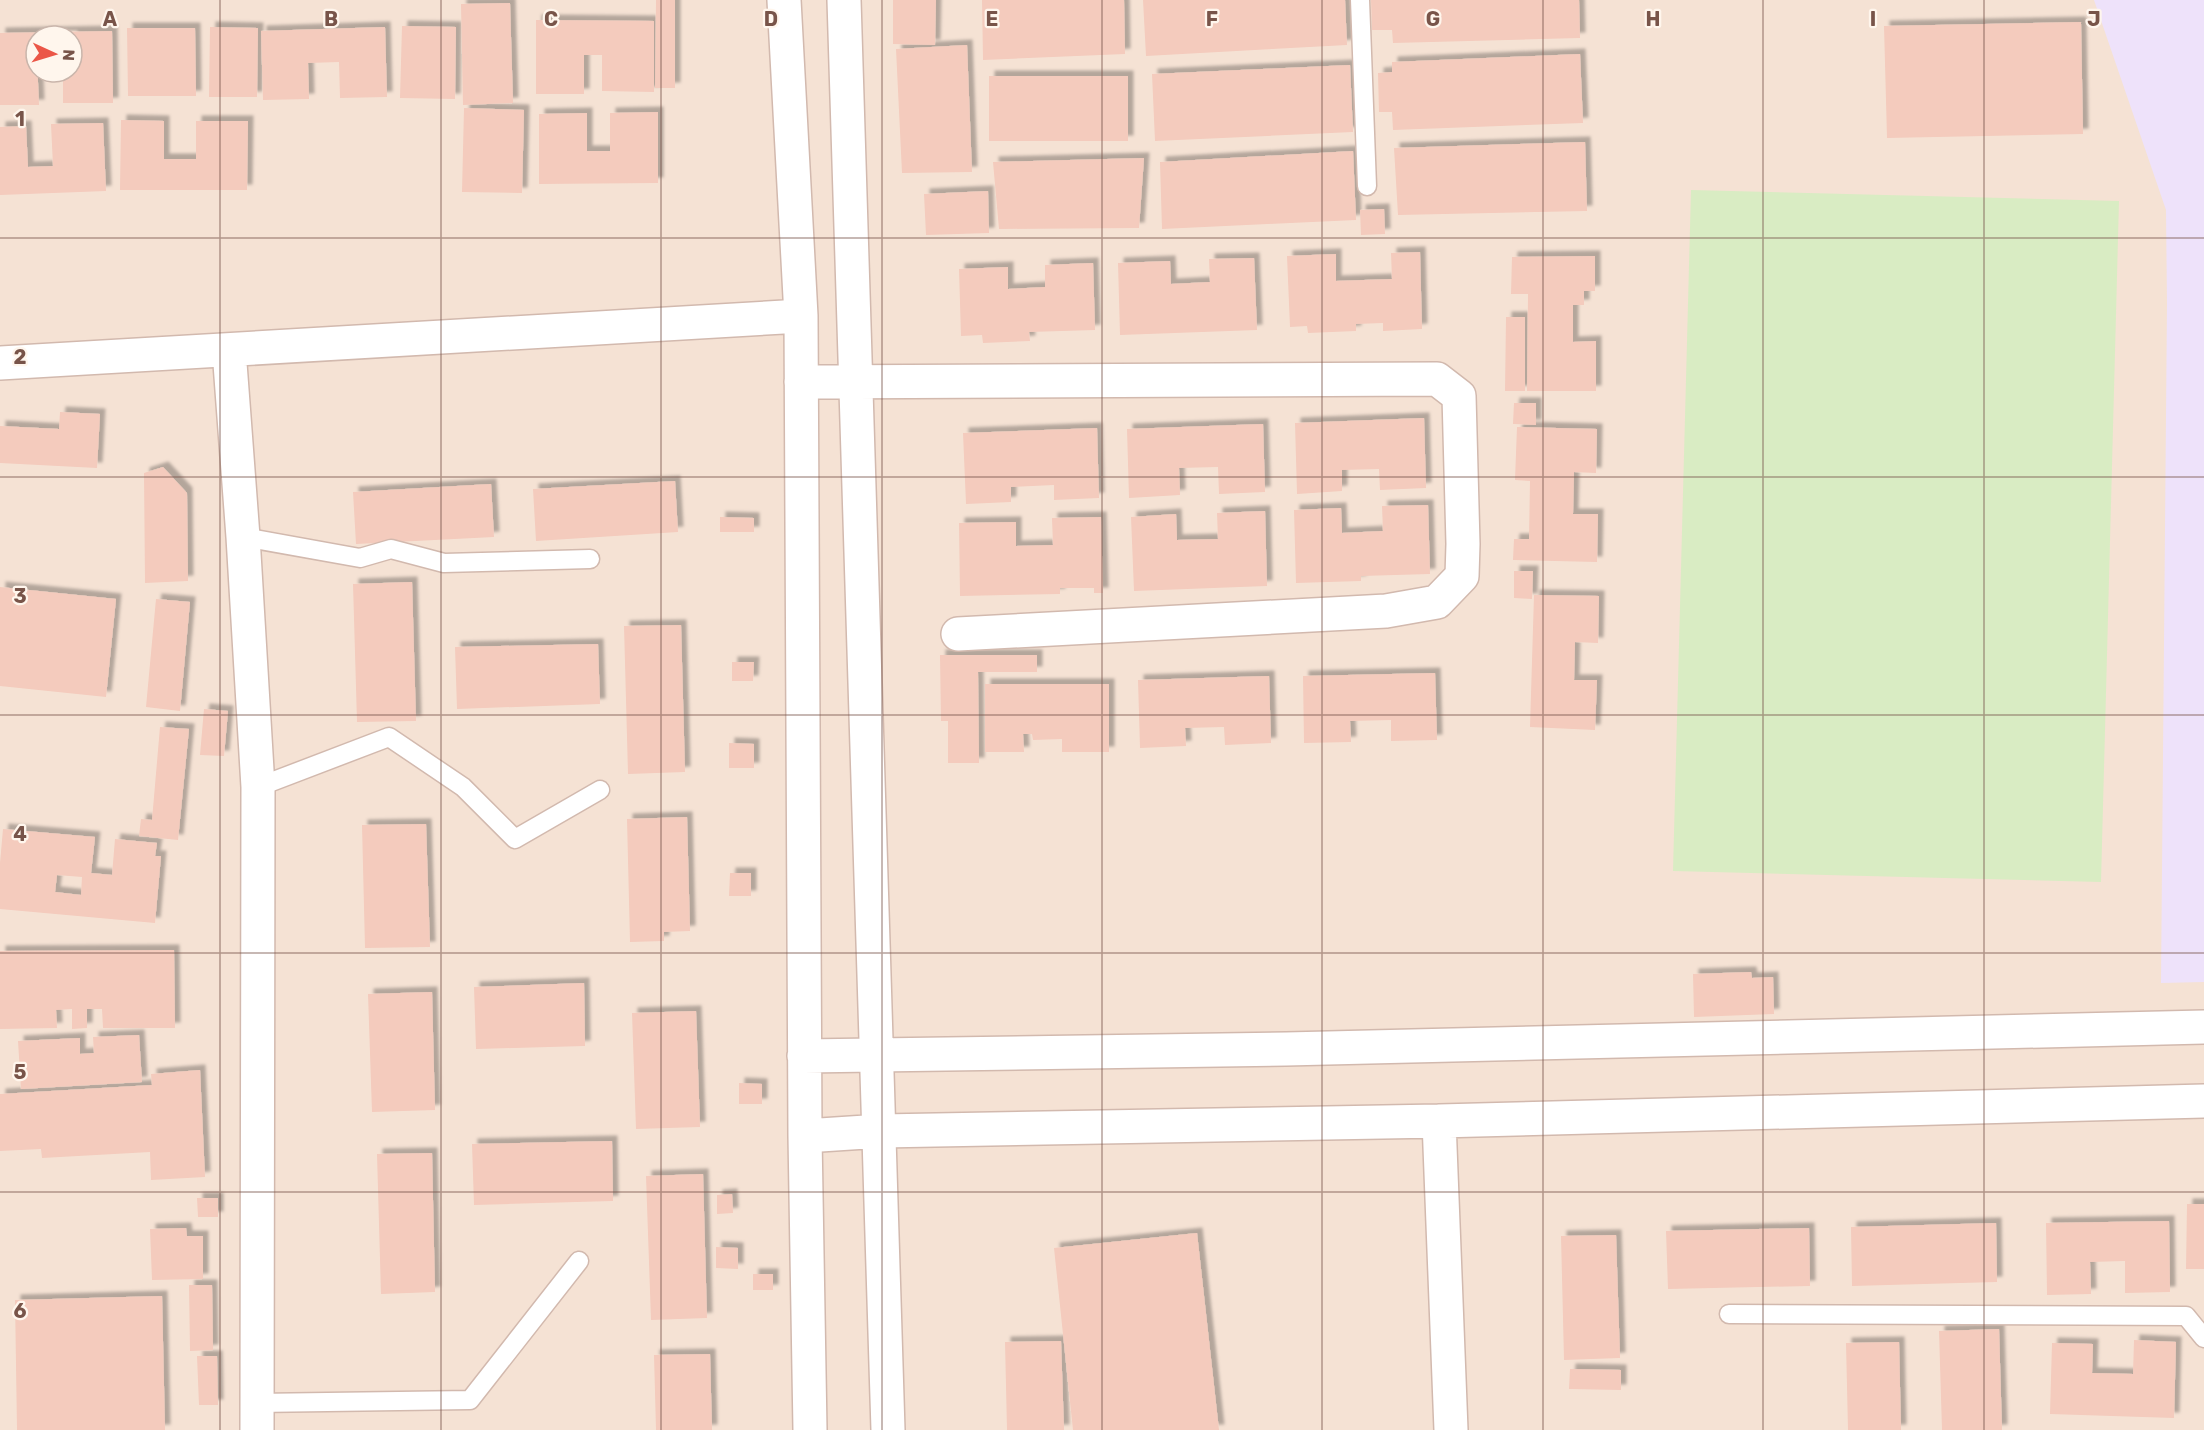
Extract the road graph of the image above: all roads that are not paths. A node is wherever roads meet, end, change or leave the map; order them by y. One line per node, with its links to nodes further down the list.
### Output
1 (784, 0): 5 (street)
2 (844, 0): 9 (street)
3 (1360, 0): 4 (lane)
4 (1367, 186)
5 (801, 316): 6 (street); 8 (street)
6 (229, 350): 7 (street); 10 (street)
7 (0, 363)
8 (801, 382): 9 (street); 16 (street)
9 (855, 382): 12 (street); 17 (street)
10 (243, 537): 11 (lane); 13 (street)
11 (590, 559)
12 (958, 634)
13 (258, 787): 14 (lane); 25 (street)
14 (600, 790)
15 (2204, 1027): 17 (street)
16 (804, 1056): 17 (street); 21 (street)
17 (878, 1056): 20 (street)
18 (2204, 1101): 19 (street)
19 (1439, 1121): 20 (street); 28 (street)
20 (880, 1131): 21 (street); 27 (street)
21 (805, 1136): 26 (street)
22 (579, 1261): 25 (lane)
23 (1730, 1314): 24 (lane)
24 (2204, 1338)
25 (256, 1417)
26 (810, 1430)
27 (888, 1430)
28 (1451, 1430)

